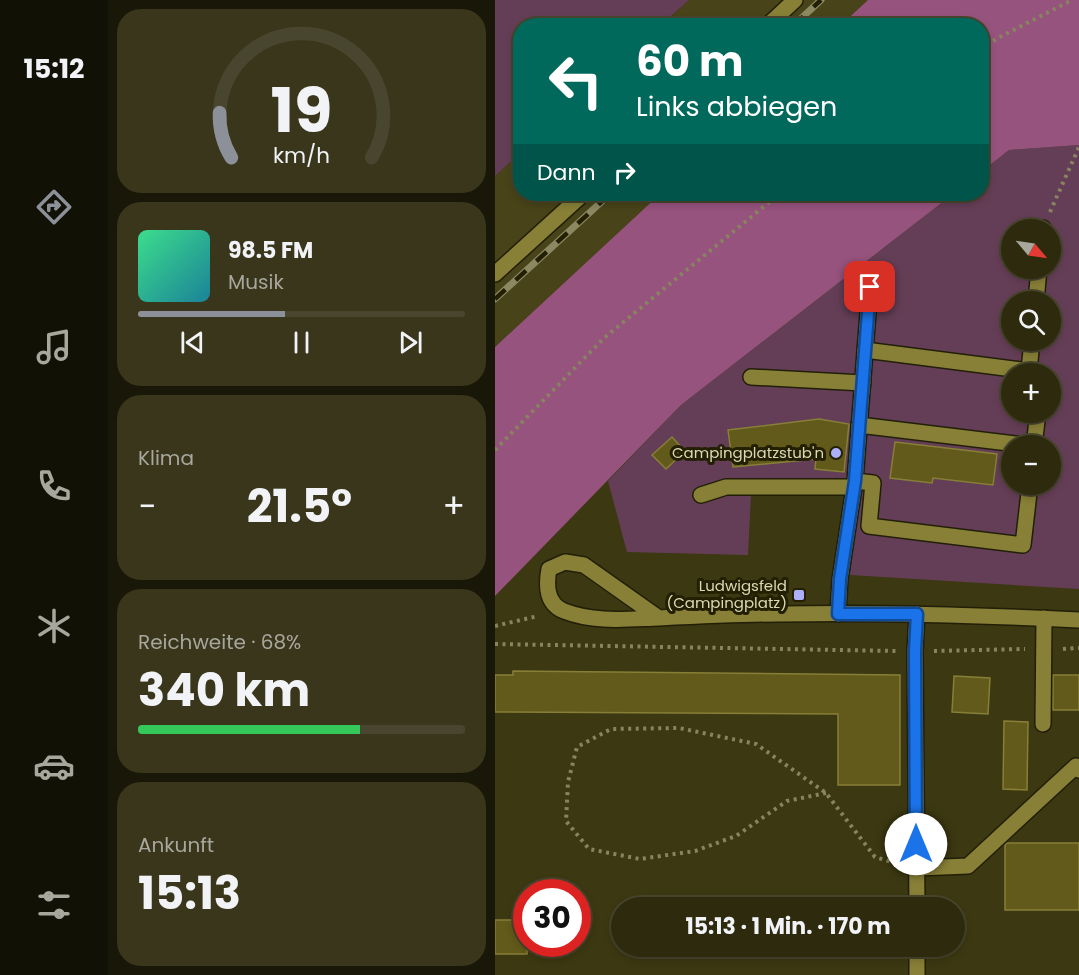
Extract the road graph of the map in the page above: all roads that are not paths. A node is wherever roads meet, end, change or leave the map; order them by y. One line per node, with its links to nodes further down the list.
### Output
1 (795, 0): 2 (street)
2 (776, 18)
3 (575, 201): 4 (street)
4 (495, 274)
5 (870, 287): 6 (street)
6 (865, 350): 7 (street); 9 (street)
7 (1001, 368)
8 (751, 377): 9 (street)
9 (863, 383): 10 (street)
10 (859, 425): 11 (street); 12 (street)
11 (1001, 442)
12 (855, 484): 13 (street); 14 (street); 15 (street)
13 (701, 495)
14 (1029, 495)
15 (838, 614): 16 (street); 17 (street)
16 (917, 614): 18 (street); 22 (street)
17 (659, 618): 17 (street)
18 (1044, 618): 19 (street); 20 (street)
19 (1079, 620)
20 (1043, 724)
21 (1079, 771): 22 (street)
22 (917, 868): 23 (street)
23 (917, 897)
24 (917, 957): 25 (street)
25 (917, 975)

